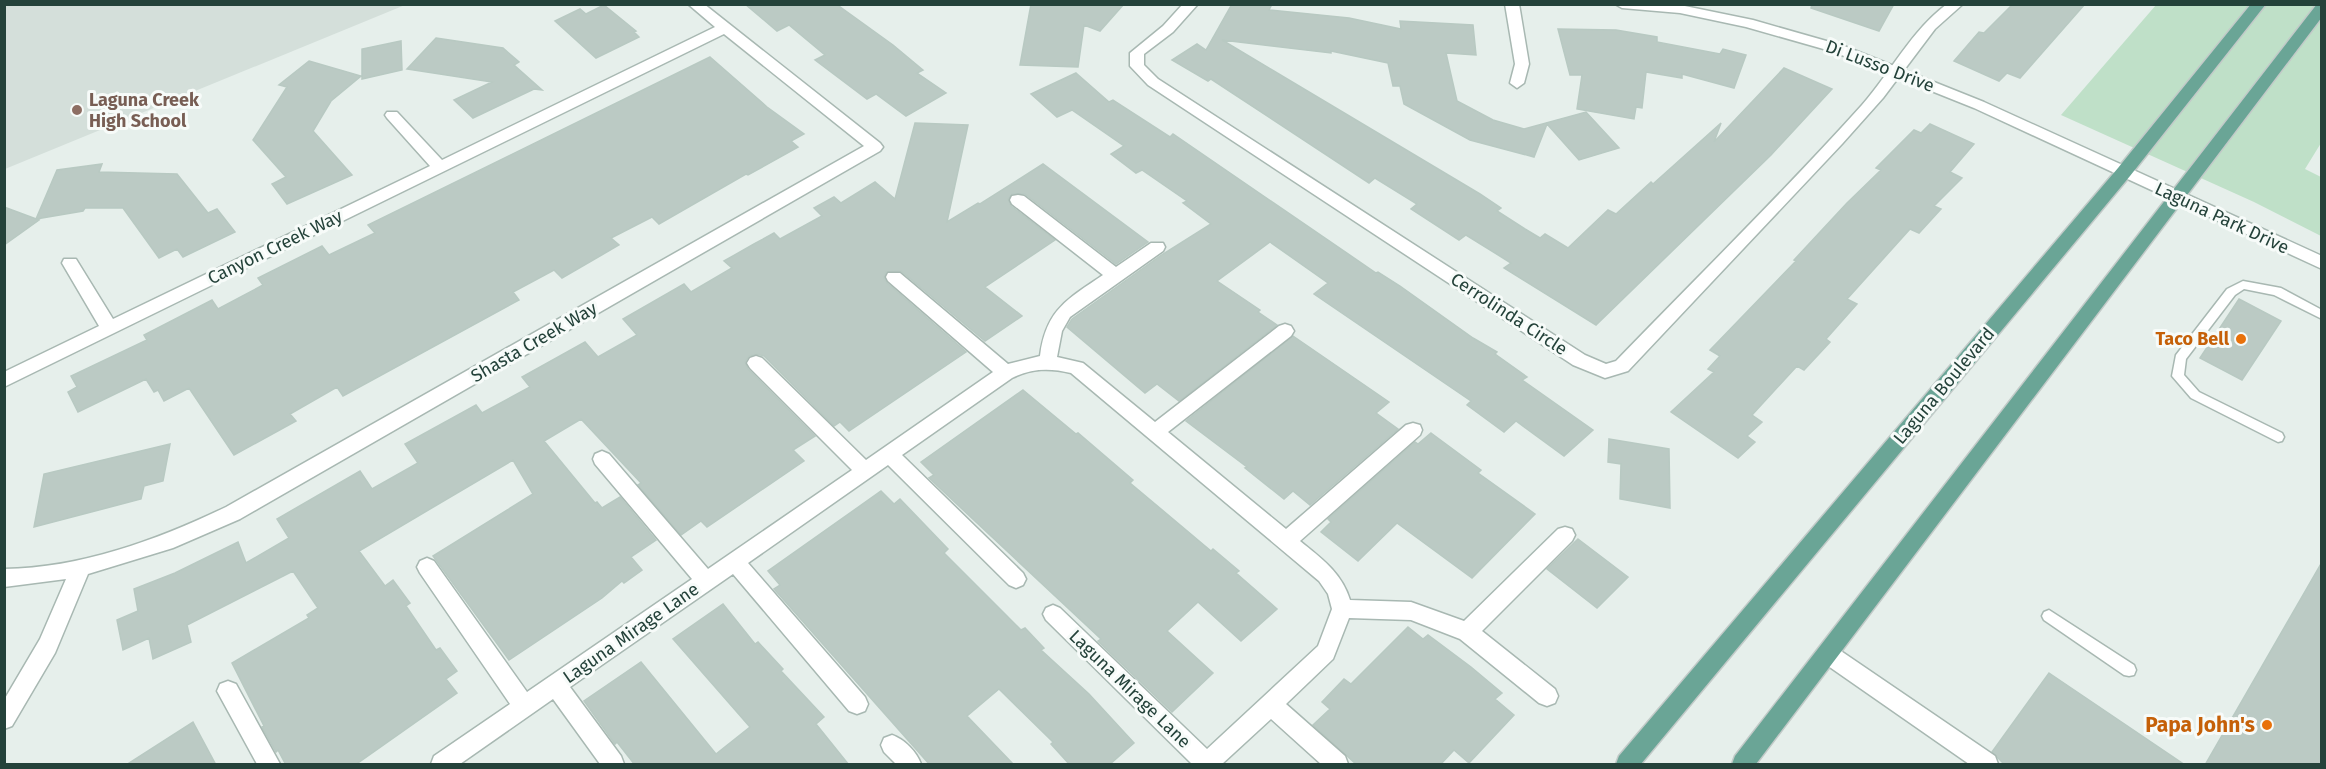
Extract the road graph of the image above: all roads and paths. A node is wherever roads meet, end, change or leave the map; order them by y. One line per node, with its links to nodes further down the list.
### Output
1 (695, 4): 9 (street)
2 (1191, 4): 10 (street, Cerrolinda Circle)
3 (1512, 4): 11 (street)
4 (1622, 4): 7 (street, Di Lusso Drive)
5 (1956, 4): 10 (street)
6 (2259, 4): 14 (main road, Laguna Boulevard)
7 (1680, 7): 10 (street, Di Lusso Drive)
8 (2322, 7): 15 (main road)
9 (725, 28): 13 (street, Canyon Creek Way); 39 (street, Shasta Creek Way)
10 (1897, 71): 14 (street, Di Lusso Drive)
11 (1517, 83)
12 (392, 115): 13 (street)
13 (440, 166): 23 (street, Canyon Creek Way)
14 (2124, 172): 15 (street, Laguna Park Drive); 63 (main road, Laguna Boulevard)
15 (2177, 197): 19 (street, Laguna Park Drive); 47 (main road)
16 (1018, 200): 20 (street)
17 (1157, 247): 20 (street)
18 (70, 263): 23 (street)
19 (2322, 263)
20 (1115, 275): 25 (street)
21 (894, 277): 27 (street)
22 (2322, 315): 31 (lane)
23 (109, 328): 28 (street, Canyon Creek Way)
24 (1285, 331): 30 (street)
25 (1048, 361): 27 (street, Laguna Mirage Lane); 30 (street, Laguna Mirage Lane)
26 (756, 363): 34 (street)
27 (1006, 373): 32 (street, Laguna Mirage Lane)
28 (4, 380)
29 (1413, 430): 36 (street)
30 (1155, 432): 36 (street, Laguna Mirage Lane)
31 (2278, 437)
32 (889, 454): 34 (street, Laguna Mirage Lane); 41 (street)
33 (602, 459): 42 (street, Laguna Mirage Lane)
34 (865, 471): 37 (street, Laguna Mirage Lane)
35 (1564, 535): 46 (street)
36 (1286, 540): 43 (street, Laguna Mirage Lane)
37 (734, 561): 42 (street, Laguna Mirage Lane); 52 (street)
38 (427, 567): 54 (street)
39 (80, 568): 40 (street, Shasta Creek Way); 55 (street)
40 (4, 578)
41 (1016, 579)
42 (706, 581): 49 (street, Laguna Mirage Lane)
43 (1342, 609): 46 (street); 53 (street, Laguna Mirage Lane)
44 (1053, 614): 57 (street, Laguna Mirage Lane)
45 (2049, 616): 48 (lane)
46 (1467, 633): 51 (street)
47 (1828, 654): 64 (main road); 65 (street)
48 (2129, 670)
49 (556, 685): 54 (street, Laguna Mirage Lane); 60 (street, Laguna Mirage Lane)
50 (228, 691): 58 (street)
51 (1547, 696)
52 (857, 704)
53 (1270, 704): 57 (street, Laguna Mirage Lane); 62 (street)
54 (525, 707): 59 (street, Laguna Mirage Lane)
55 (4, 719)
56 (892, 745): 61 (street)
57 (1207, 764)
58 (268, 765)
59 (441, 765)
60 (613, 765)
61 (910, 765)
62 (1336, 765)
63 (1627, 765)
64 (1743, 765)
65 (1987, 765)

